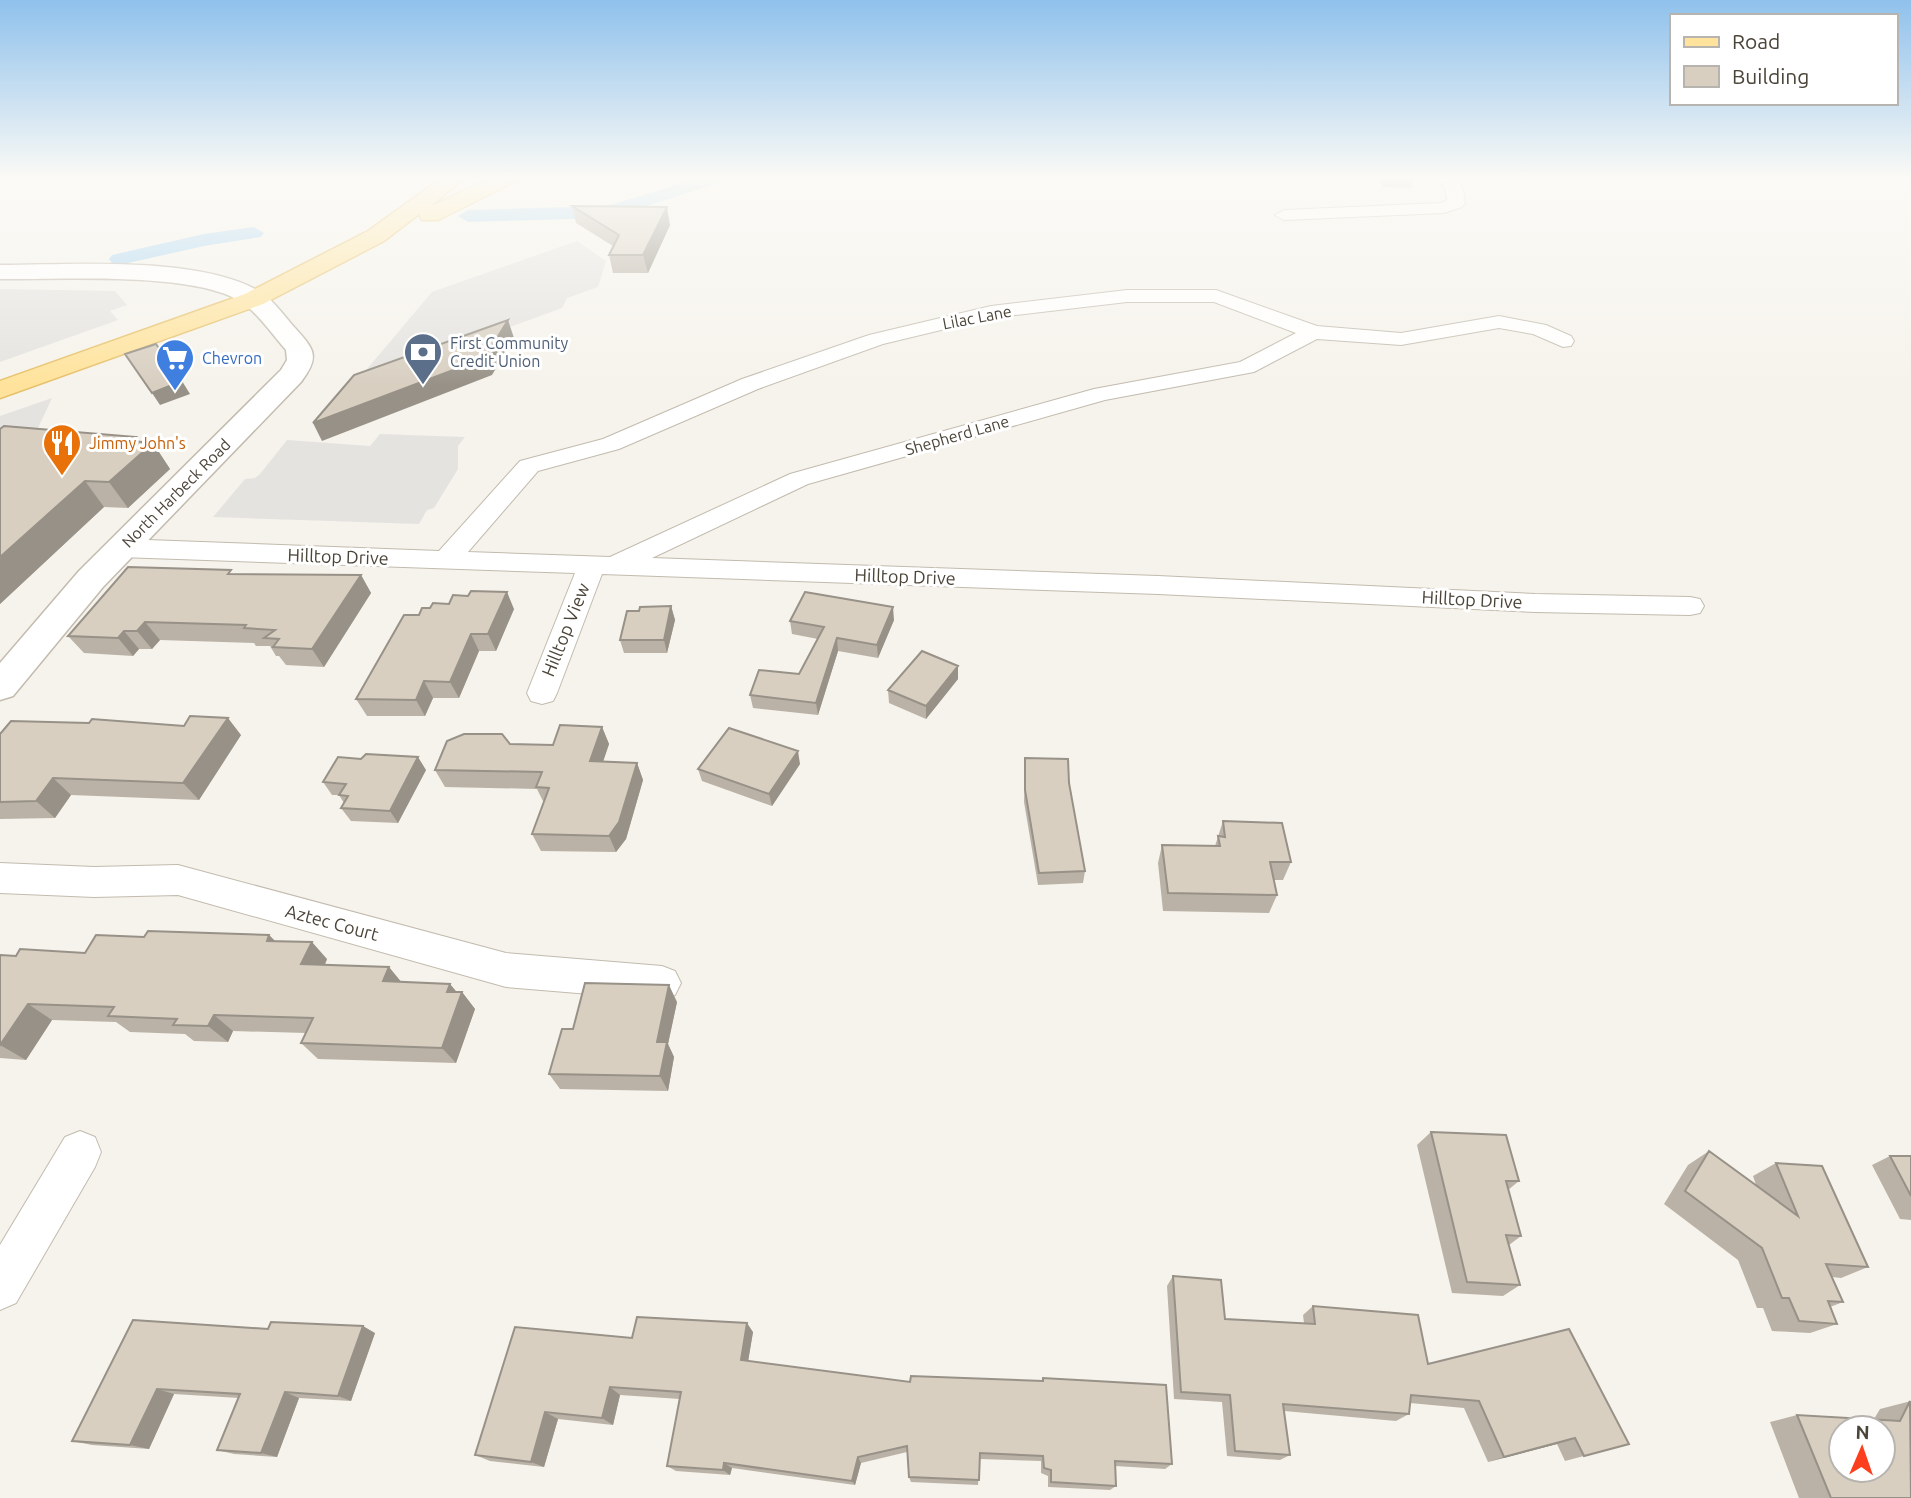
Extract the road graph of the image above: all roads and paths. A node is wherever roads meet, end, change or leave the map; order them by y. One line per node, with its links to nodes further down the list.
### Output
1 (355, 247): 3 (main road)
2 (0, 272): 3 (street)
3 (254, 299): 6 (main road); 7 (street, North Harbeck Road)
4 (1314, 332): 5 (street, Lilac Lane); 8 (street, Lilac Lane); 9 (street, Shepherd Lane)
5 (1563, 341)
6 (0, 390)
7 (120, 548): 8 (street, Hilltop Drive); 11 (street, North Harbeck Road)
8 (445, 561): 9 (street, Hilltop Drive)
9 (600, 567): 10 (street, Hilltop Drive); 12 (street, Hilltop View)
10 (1690, 606)
11 (0, 687)
12 (541, 693)
13 (0, 878): 14 (street, Aztec Court)
14 (662, 983)
15 (80, 1152): 16 (street)
16 (0, 1287)

